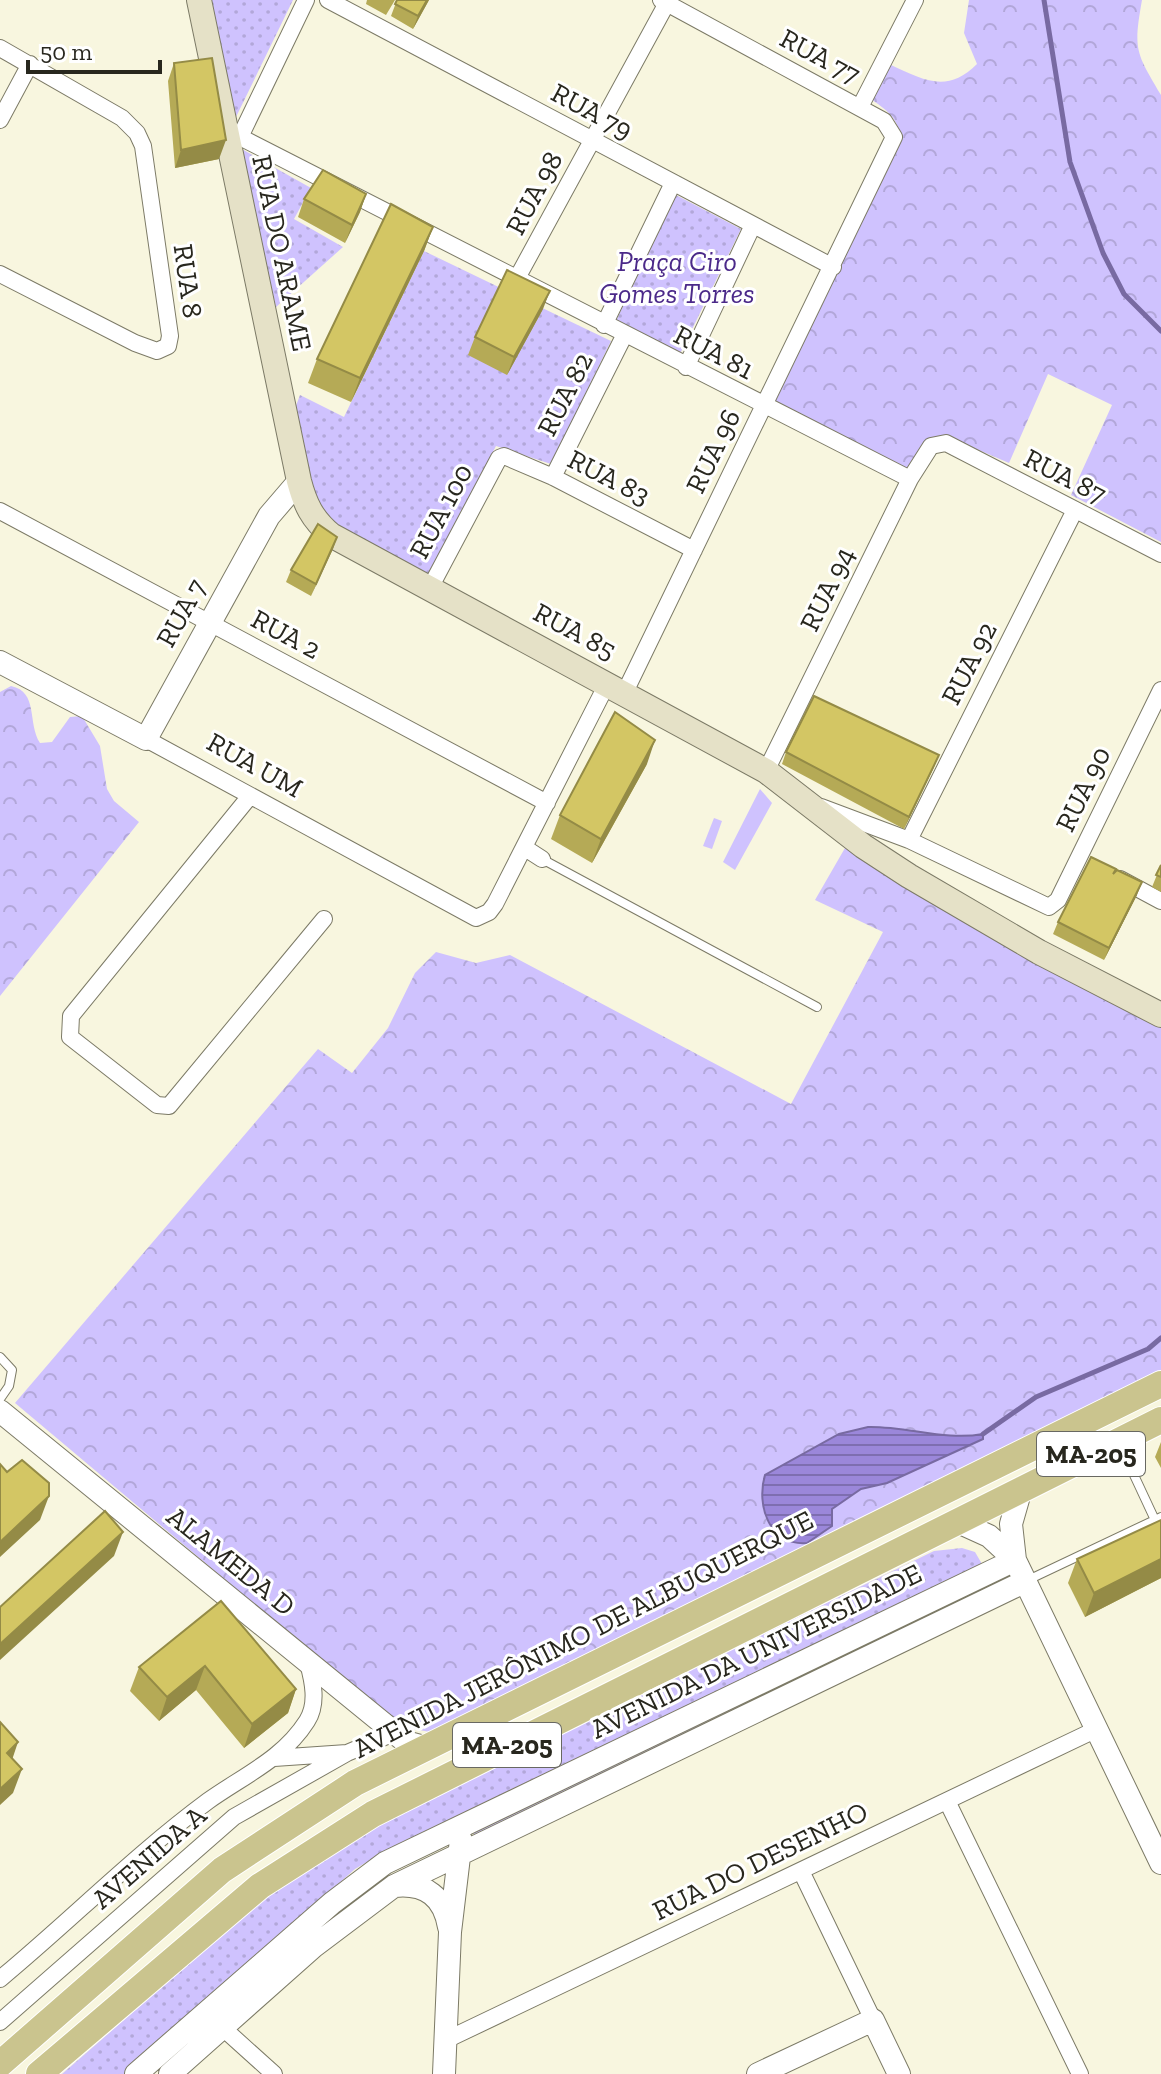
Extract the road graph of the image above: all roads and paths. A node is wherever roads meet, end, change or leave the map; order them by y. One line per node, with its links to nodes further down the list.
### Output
1 (199, 0): 10 (main road, RUA DO ARAME)
2 (306, 0): 10 (street)
3 (328, 0): 11 (street, RUA 79)
4 (915, 0): 8 (street)
5 (664, 1): 8 (street, RUA 77); 11 (street, RUA 98)
6 (0, 48): 7 (street)
7 (30, 64): 9 (street); 16 (street, RUA 8)
8 (860, 107): 12 (street, RUA 77)
9 (0, 120)
10 (234, 138): 17 (street, RUA 81); 26 (main road, RUA DO ARAME)
11 (591, 140): 13 (street, RUA 79); 17 (street, RUA 98)
12 (891, 148): 15 (street, RUA 96)
13 (673, 183): 14 (street, RUA 79); 18 (street)
14 (753, 225): 15 (street, RUA 79); 20 (street)
15 (833, 267): 21 (street, RUA 96)
16 (0, 274)
17 (516, 280): 18 (street, RUA 81)
18 (604, 325): 19 (street, RUA 81)
19 (624, 336): 20 (street, RUA 81); 24 (street, RUA 82)
20 (686, 367): 21 (street, RUA 81)
21 (764, 407): 25 (street, RUA 81); 31 (street, RUA 96)
22 (946, 443): 25 (street, RUA 94); 27 (street, RUA 87)
23 (499, 458): 24 (street, RUA 83); 33 (street, RUA 100)
24 (553, 477): 31 (street, RUA 83)
25 (910, 479): 39 (street, RUA 94)
26 (299, 481): 29 (street, RUA 7); 30 (main road, RUA DO ARAME)
27 (1075, 510): 32 (street, RUA 87); 43 (street, RUA 92)
28 (0, 511): 34 (street, RUA 2)
29 (269, 516): 30 (street); 34 (street, RUA 7)
30 (312, 517): 33 (main road, RUA 85)
31 (694, 550): 36 (street, RUA 96)
32 (1161, 554)
33 (430, 588): 36 (main road, RUA 85)
34 (210, 622): 38 (street, RUA 7); 42 (street, RUA 2)
35 (2, 667): 38 (street, RUA UM)
36 (616, 687): 39 (main road, RUA 85); 42 (street, RUA 96)
37 (1161, 690): 46 (street, RUA 90)
38 (146, 739): 40 (street, RUA UM)
39 (766, 771): 41 (main road, RUA 85)
40 (250, 796): 49 (street, RUA UM); 50 (street)
41 (808, 802): 43 (street, RUA 85); 52 (main road, RUA 85)
42 (547, 803): 44 (street, RUA 96)
43 (909, 840): 48 (street, RUA 85)
44 (525, 848): 45 (street); 49 (street, RUA 96)
45 (542, 859): 51 (lane)
46 (1093, 864): 47 (street); 48 (street, RUA 90)
47 (1161, 901)
48 (1049, 907)
49 (482, 917)
50 (324, 919)
51 (817, 1007)
52 (1161, 1015)
53 (0, 1357): 55 (lane)
54 (1161, 1384): 67 (main road, AVENIDA JERÔNIMO DE ALBUQUERQUE / MA-205)
55 (0, 1399)
56 (0, 1411): 64 (street, ALAMEDA D)
57 (1161, 1420): 58 (main road, MA-205)
58 (1118, 1441): 59 (main road, MA-205); 60 (lane)
59 (1021, 1489): 61 (main road, MA-205); 62 (street)
60 (1158, 1519): 63 (lane)
61 (956, 1521): 62 (street); 84 (main road, MA-205)
62 (1015, 1560): 63 (street); 71 (street, AVENIDA DA UNIVERSIDADE)
63 (1026, 1581): 65 (street); 72 (street, AVENIDA DA UNIVERSIDADE)
64 (308, 1663): 66 (street, ALAMEDA D); 69 (street, AVENIDA A)
65 (1097, 1729): 70 (street, RUA DO DESENHO); 74 (street)
66 (394, 1733): 67 (street, ALAMEDA D); 68 (street, AVENIDA A)
67 (428, 1748): 83 (main road, AVENIDA JERÔNIMO DE ALBUQUERQUE / MA-205)
68 (347, 1753): 69 (street, AVENIDA A); 80 (street, AVENIDA A)
69 (274, 1758): 78 (street, AVENIDA A)
70 (947, 1801): 75 (street, RUA DO DESENHO); 91 (street)
71 (456, 1828): 72 (street); 73 (street, AVENIDA DA UNIVERSIDADE)
72 (461, 1851): 76 (street, AVENIDA DA UNIVERSIDADE); 77 (street)
73 (385, 1863): 76 (street); 85 (street, AVENIDA DA UNIVERSIDADE)
74 (1161, 1863)
75 (801, 1871): 79 (street); 82 (street, RUA DO DESENHO)
76 (394, 1886): 77 (street); 81 (street, AVENIDA DA UNIVERSIDADE)
77 (450, 1932): 82 (street)
78 (0, 1979)
79 (873, 2020): 89 (street); 90 (street)
80 (0, 2022)
81 (223, 2028): 86 (street, AVENIDA DA UNIVERSIDADE); 87 (street)
82 (446, 2040): 88 (street)
83 (0, 2064)
84 (39, 2074)
85 (136, 2074)
86 (170, 2074)
87 (274, 2074)
88 (444, 2074)
89 (758, 2074)
90 (899, 2074)
91 (1080, 2074)

